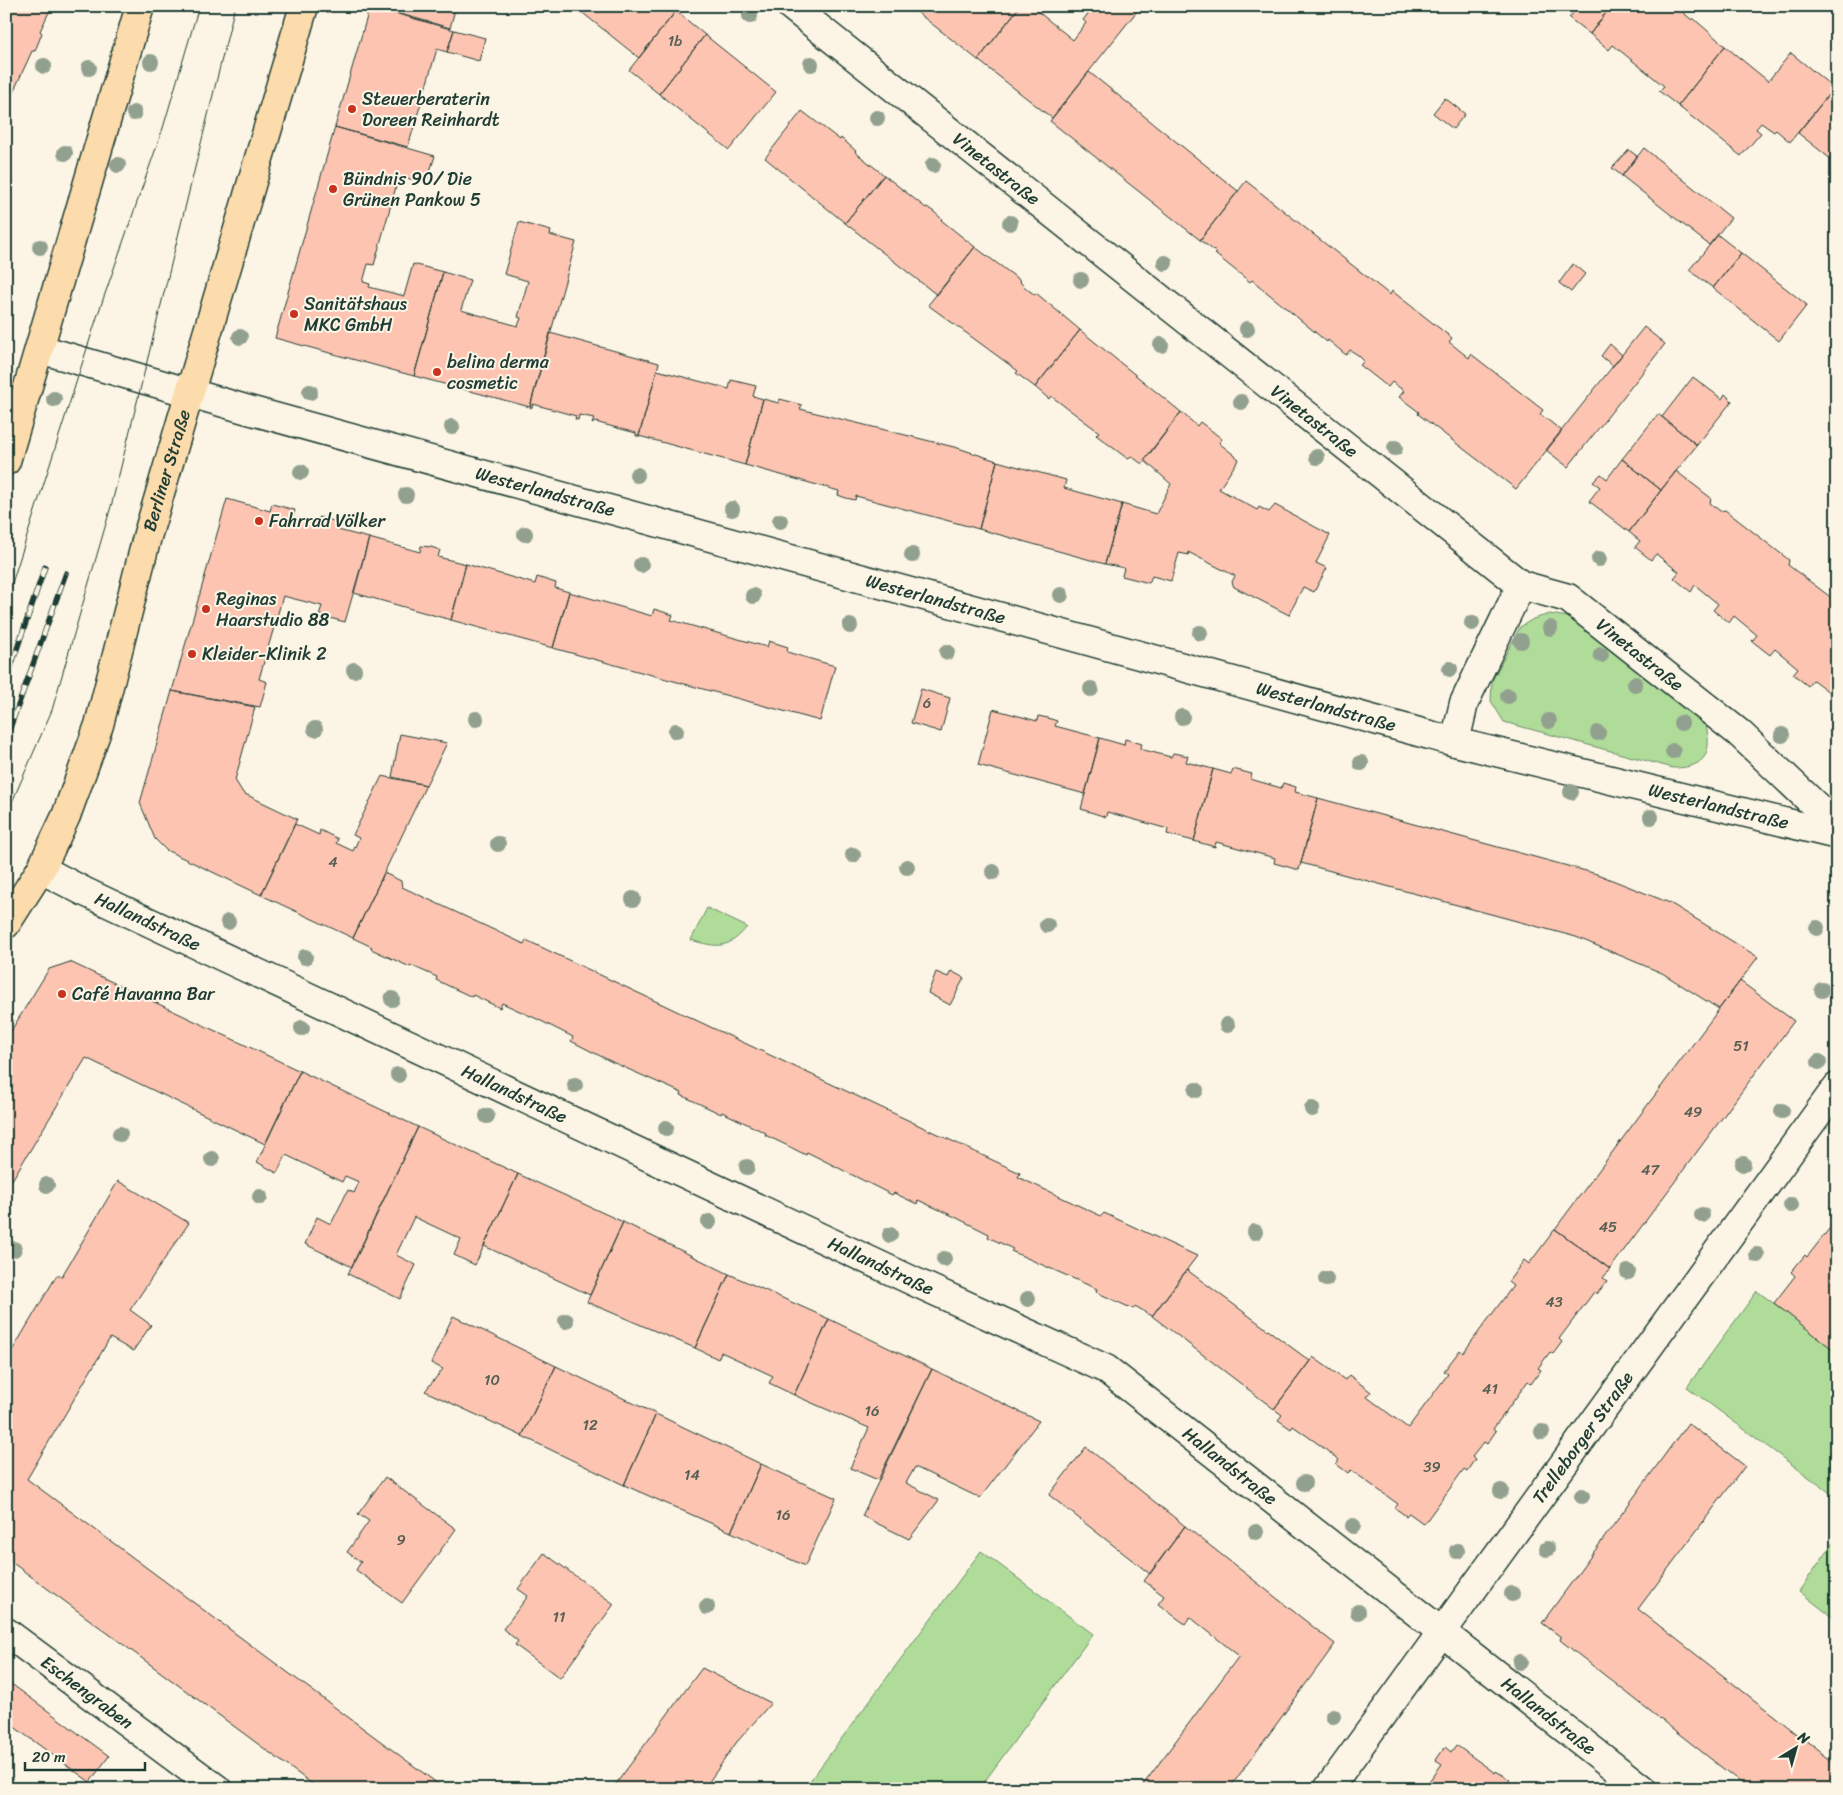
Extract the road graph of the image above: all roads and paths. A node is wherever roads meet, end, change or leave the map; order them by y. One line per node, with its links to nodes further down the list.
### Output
1 (140, 6): 4 (main road)
2 (304, 6): 5 (main road, Berliner Straße)
3 (792, 6): 8 (street, Vinetastraße)
4 (40, 349): 5 (street, Westerlandstraße); 6 (main road)
5 (190, 394): 9 (street, Westerlandstraße); 12 (main road, Berliner Straße)
6 (11, 425): 7 (main road)
7 (6, 461)
8 (1521, 585): 9 (street); 10 (street, Vinetastraße)
9 (1455, 742): 11 (street, Westerlandstraße)
10 (1837, 826)
11 (1837, 835)
12 (41, 869): 13 (main road, Berliner Straße); 16 (street, Hallandstraße)
13 (6, 924)
14 (1837, 1087): 16 (street, Trelleborger Straße)
15 (6, 1632): 17 (street, Eschengraben)
16 (1443, 1633): 18 (street, Trelleborger Straße); 19 (street, Hallandstraße)
17 (216, 1789)
18 (1328, 1789)
19 (1642, 1789)

